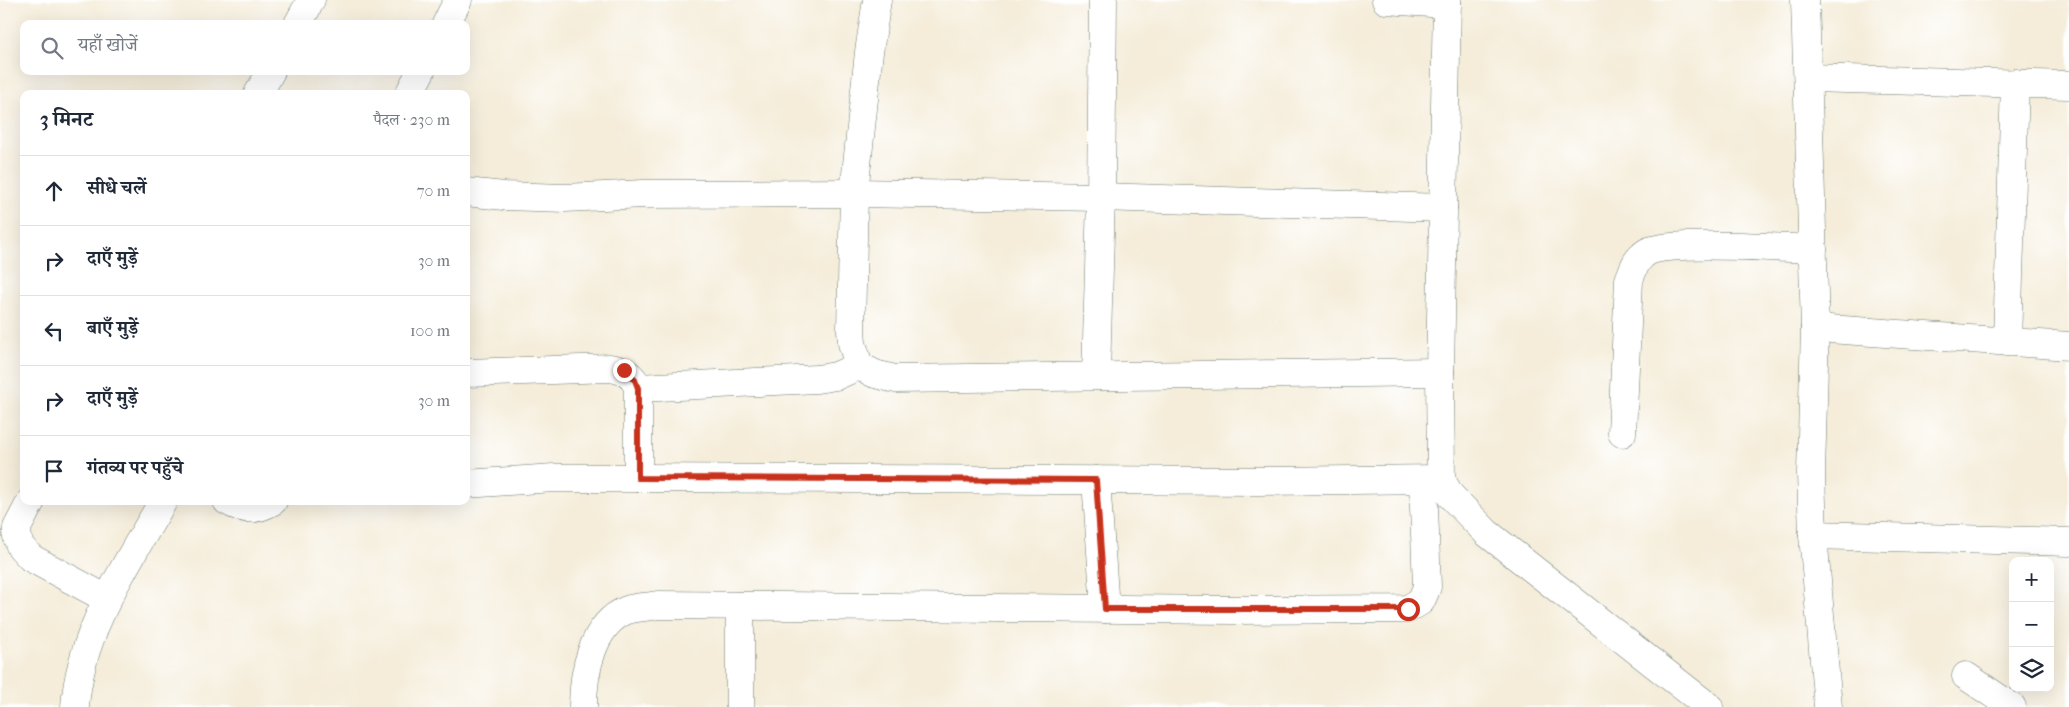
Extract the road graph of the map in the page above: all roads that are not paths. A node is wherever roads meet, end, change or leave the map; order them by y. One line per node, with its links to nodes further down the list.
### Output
1 (311, 0): 8 (street)
2 (458, 0): 9 (street)
3 (877, 0): 18 (street)
4 (1103, 0): 19 (street)
5 (1386, 0): 7 (street)
6 (1805, 0): 12 (street)
7 (1447, 2): 20 (street)
8 (300, 20)
9 (448, 20)
10 (269, 75): 15 (street)
11 (419, 75): 16 (street)
12 (1809, 78): 13 (street); 21 (street)
13 (2014, 83): 14 (street); 23 (street)
14 (2069, 84)
15 (260, 90)
16 (411, 90)
17 (470, 192): 18 (street)
18 (854, 193): 19 (street); 25 (street)
19 (1101, 197): 20 (street); 28 (street)
20 (1443, 208): 26 (street)
21 (1813, 249): 22 (street); 30 (street)
22 (1815, 328): 23 (street); 39 (street)
23 (2007, 342): 24 (street)
24 (2069, 346)
25 (859, 366): 28 (street); 29 (street)
26 (1440, 372): 28 (street); 33 (street)
27 (470, 373): 29 (street)
28 (1096, 376)
29 (638, 388): 31 (street)
30 (1622, 433)
31 (638, 478): 32 (street); 34 (street)
32 (1096, 480): 33 (street); 43 (street)
33 (1432, 480): 43 (street); 48 (street)
34 (470, 484)
35 (29, 505): 41 (street)
36 (161, 505): 41 (street)
37 (234, 505): 38 (street)
38 (264, 505)
39 (1813, 535): 40 (street); 49 (street)
40 (2069, 542)
41 (107, 599): 45 (street)
42 (740, 606): 43 (street); 46 (street); 47 (street)
43 (1105, 609)
44 (1966, 676): 50 (street)
45 (74, 707)
46 (583, 707)
47 (740, 707)
48 (1709, 707)
49 (1828, 707)
50 (2012, 707)

